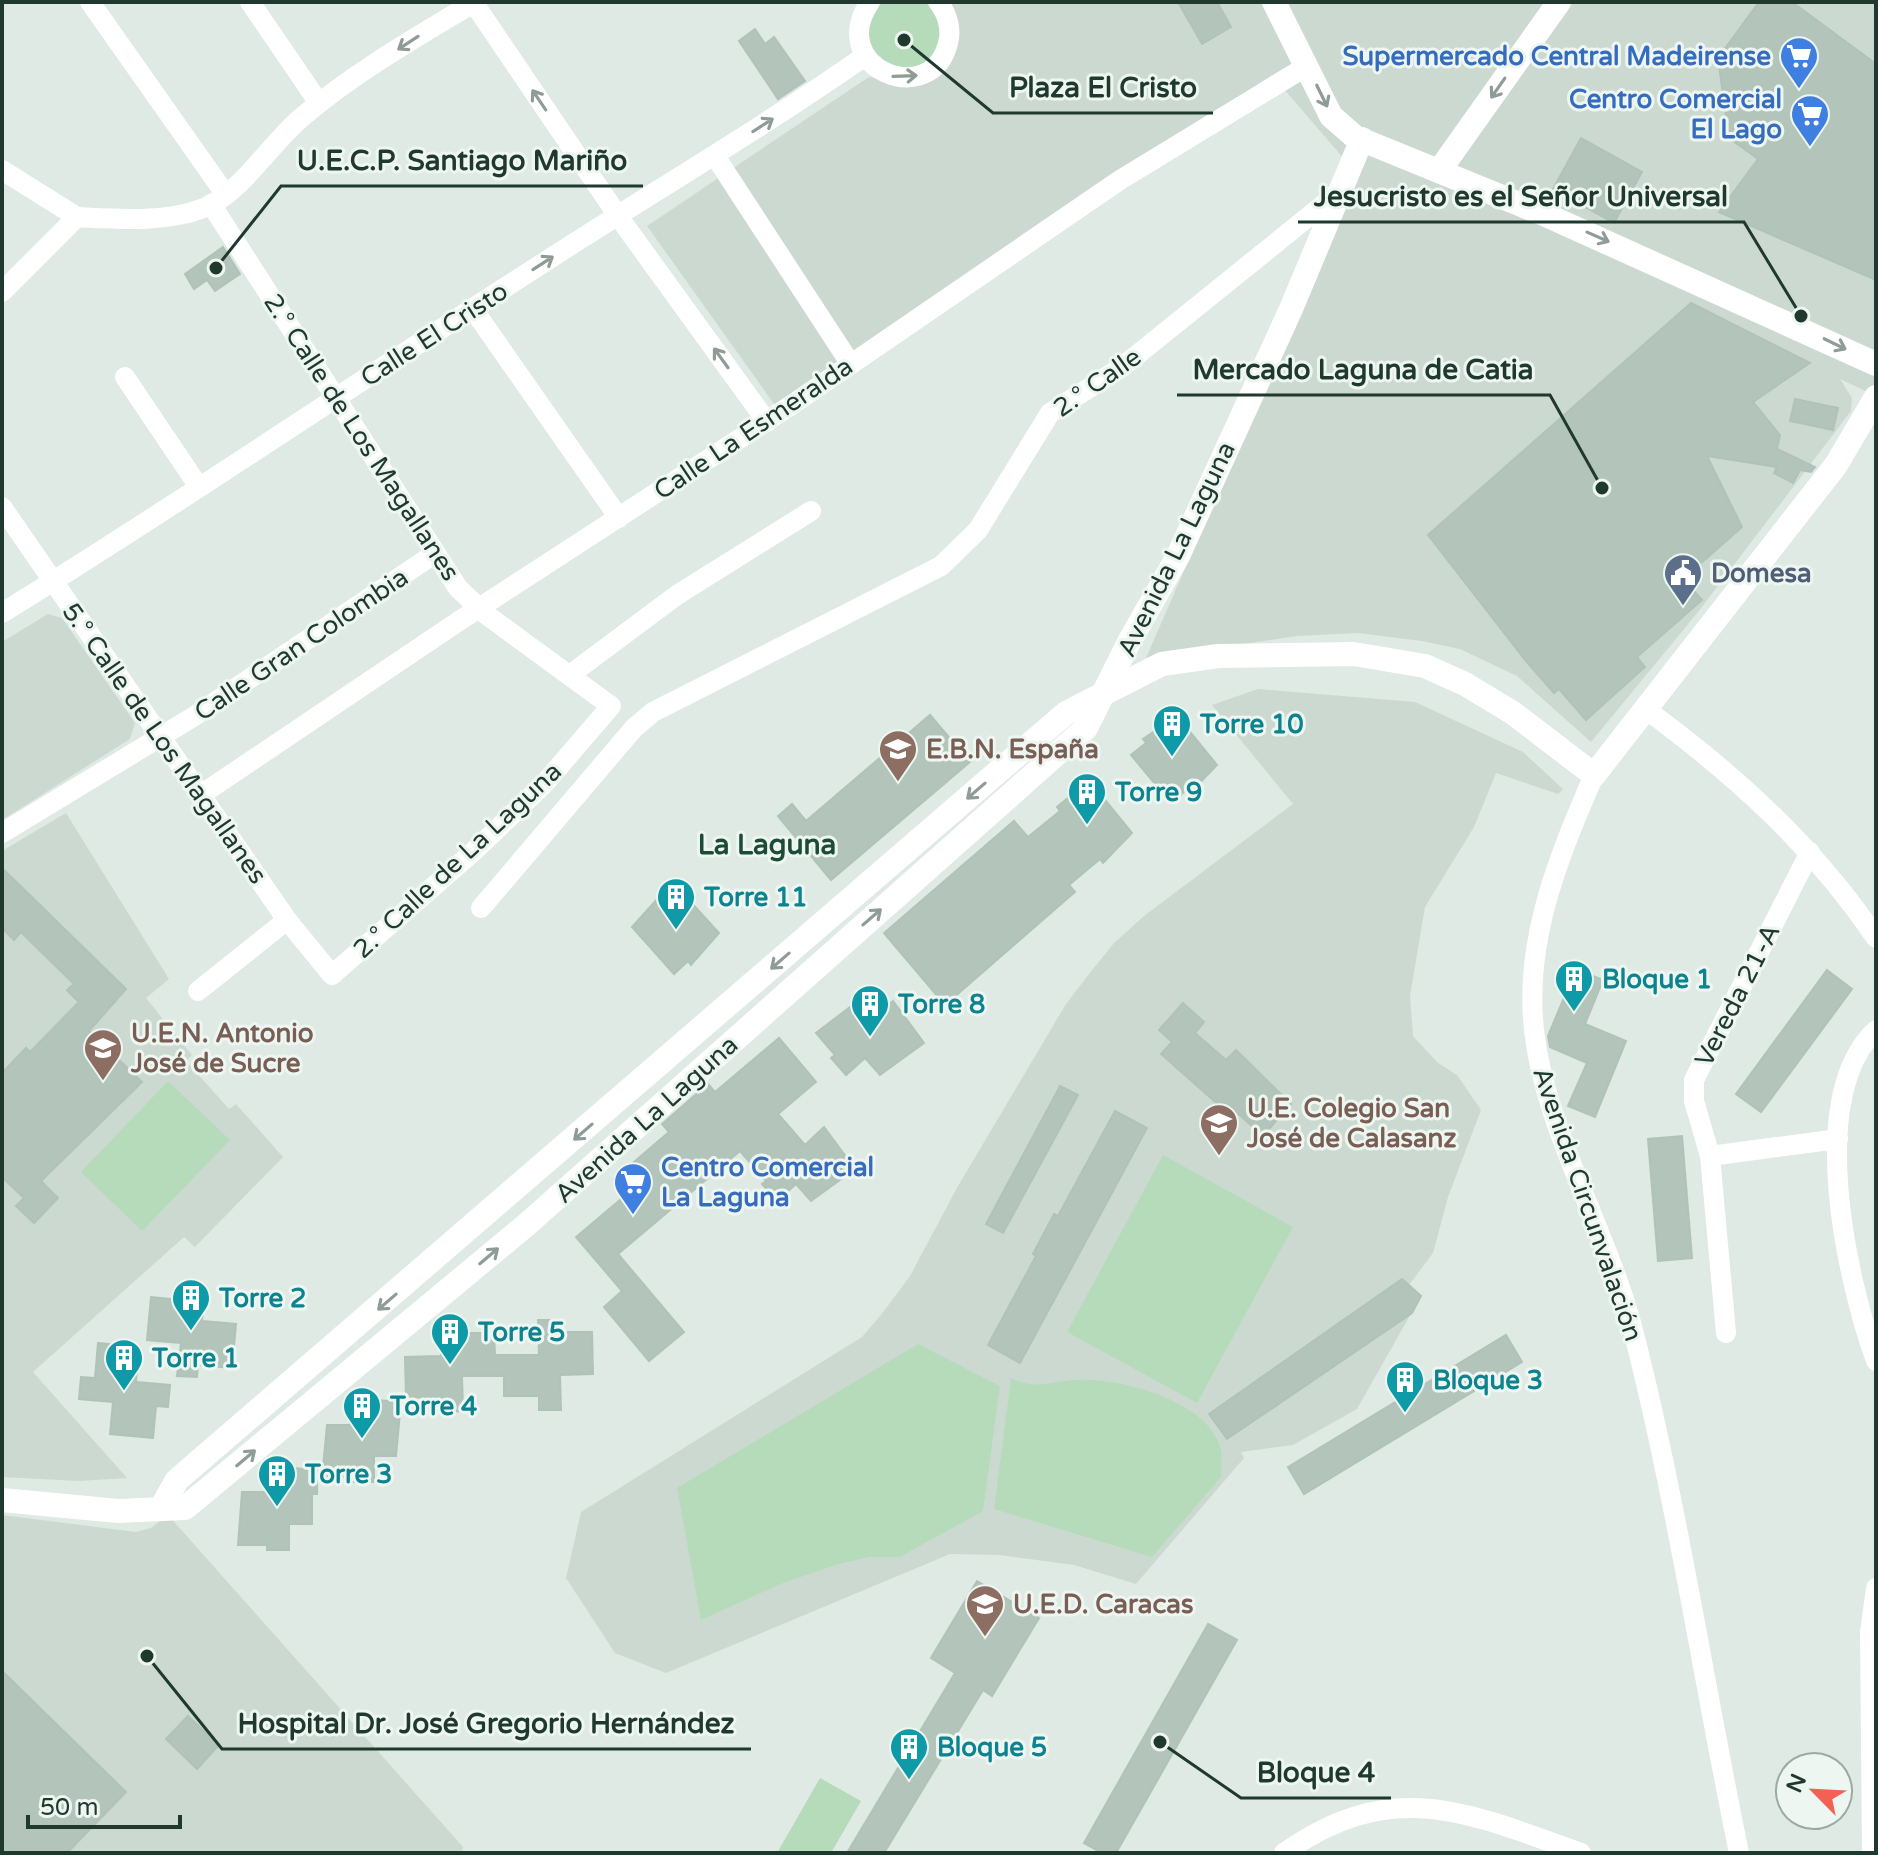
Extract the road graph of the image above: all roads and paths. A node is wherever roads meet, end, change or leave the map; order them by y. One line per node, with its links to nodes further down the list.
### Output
1 (90, 2): 16 (street, 2.° Calle de Los Magallanes)
2 (250, 2): 10 (street)
3 (473, 2): 10 (street, one-way to 10); 17 (street, one-way to 3)
4 (870, 2): 8 (street)
5 (1274, 2): 9 (street)
6 (1559, 2): 14 (street, one-way to 14)
7 (946, 5): 8 (street, one-way to 7)
8 (865, 56): 12 (street, Calle El Cristo, one-way to 8)
9 (1307, 66): 11 (street, one-way to 11); 21 (street, Calle La Esmeralda)
10 (319, 103): 16 (street)
11 (1362, 139): 14 (street); 15 (street, Avenida La Laguna)
12 (715, 156): 17 (street, Calle El Cristo); 21 (street)
13 (2, 170): 18 (street)
14 (1439, 171): 22 (street, one-way to 22)
15 (1339, 192): 35 (street, 2.° Calle); 37 (street, Avenida La Laguna)
16 (218, 199): 18 (street); 24 (street, 2.° Calle de Los Magallanes)
17 (618, 216): 20 (street, Calle El Cristo, one-way to 17); 26 (street, one-way to 17)
18 (77, 217): 19 (street)
19 (2, 292)
20 (473, 309): 24 (street, Calle El Cristo); 30 (street)
21 (850, 363): 26 (street, Calle La Esmeralda)
22 (1876, 364)
23 (125, 377): 27 (street)
24 (337, 397): 27 (street, Calle El Cristo); 31 (street, 2.° Calle de Los Magallanes)
25 (1875, 408): 39 (street, Avenida Circunvalación)
26 (767, 422): 30 (street, Calle La Esmeralda)
27 (199, 487): 32 (street, Calle El Cristo)
28 (2, 507): 32 (street, 5.° Calle de Los Magallanes)
29 (811, 511): 36 (street)
30 (619, 518): 33 (street, Calle La Esmeralda)
31 (434, 554): 33 (street, 2.° Calle de Los Magallanes); 40 (street, Calle Gran Colombia)
32 (53, 581): 34 (street, Calle El Cristo); 40 (street, 5.° Calle de Los Magallanes)
33 (478, 609): 36 (street, 2.° Calle de Los Magallanes); 42 (street, Calle La Esmeralda)
34 (2, 613)
35 (843, 618): 45 (street, 2.° Calle de La Laguna)
36 (571, 674): 38 (street, 2.° Calle de Los Magallanes)
37 (1105, 695): 41 (street, Avenida La Laguna); 56 (street, Avenida La Laguna, one-way to 56); 56 (street, Avenida La Laguna, one-way to 37)
38 (611, 706): 48 (street, 2.° Calle de La Laguna)
39 (1644, 708): 41 (street, Avenida Circunvalación); 44 (street)
40 (161, 736): 42 (street, 5.° Calle de Los Magallanes); 43 (street, Calle Gran Colombia)
41 (1594, 775): 60 (street, Avenida Circunvalación)
42 (202, 794): 46 (street, 5.° Calle de Los Magallanes)
43 (2, 833)
44 (1810, 852): 47 (street); 52 (street, Vereda 21-A)
45 (481, 908)
46 (287, 920): 48 (street, 5.° Calle de Los Magallanes); 49 (street)
47 (1876, 938)
48 (332, 975)
49 (198, 991)
50 (1876, 1030): 51 (street)
51 (1838, 1139): 52 (street); 54 (street)
52 (1710, 1156): 53 (street, Vereda 21-A)
53 (1726, 1333)
54 (1876, 1361)
55 (2, 1500): 56 (street, Avenida La Laguna)
56 (161, 1508)
57 (1876, 1588): 61 (street)
58 (1284, 1853): 59 (street)
59 (1581, 1853)
60 (1739, 1853)
61 (1872, 1853)

